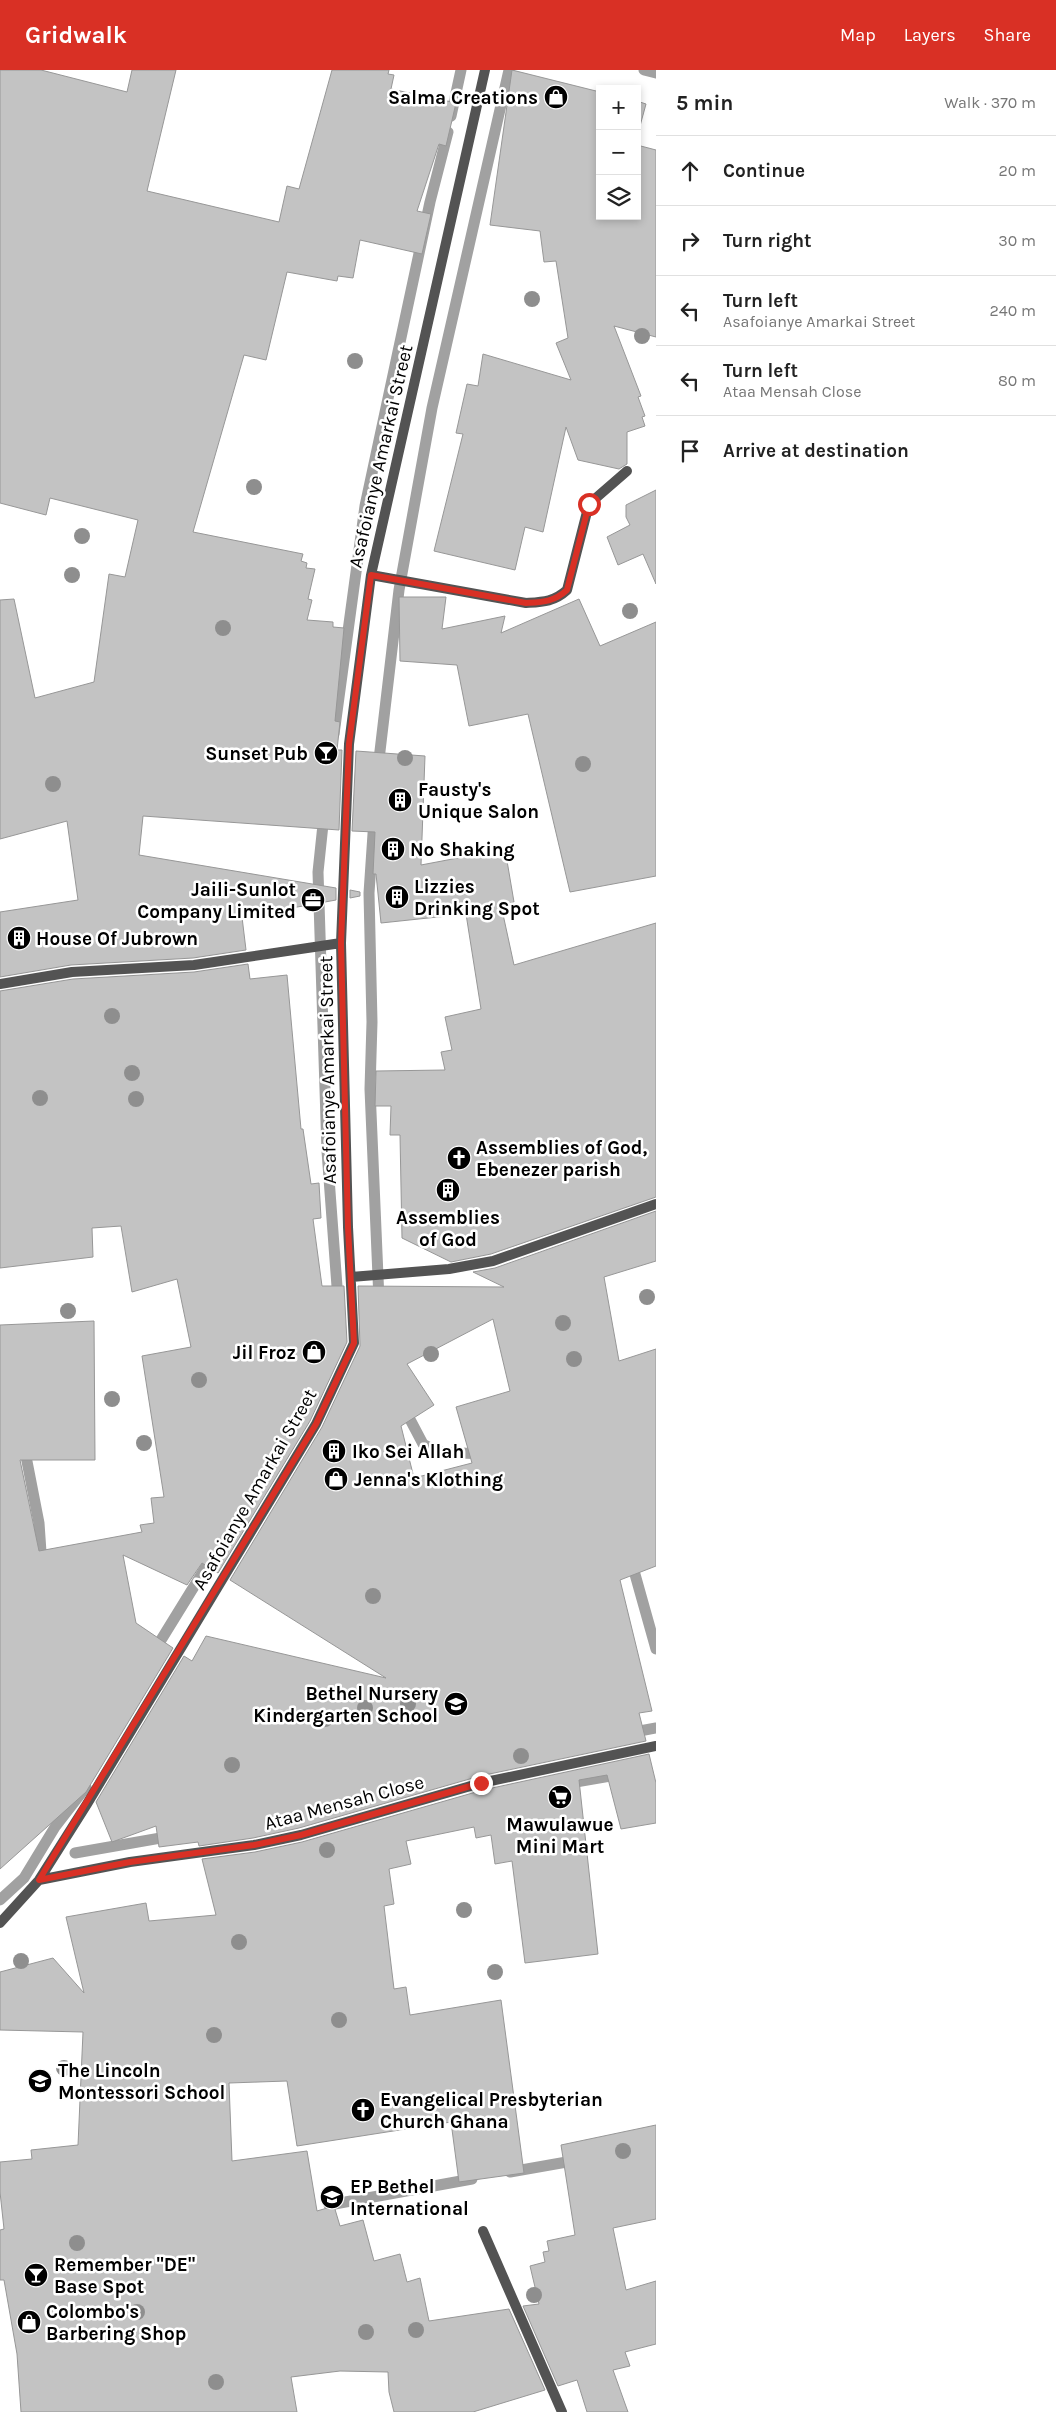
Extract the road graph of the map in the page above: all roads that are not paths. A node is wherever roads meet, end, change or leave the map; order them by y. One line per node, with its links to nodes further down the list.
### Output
1 (484, 70): 3 (street, Asafoianye Amarkai Street)
2 (627, 471): 3 (street)
3 (371, 575): 4 (street, Asafoianye Amarkai Street)
4 (341, 943): 5 (street); 7 (street, Asafoianye Amarkai Street)
5 (0, 984)
6 (656, 1204): 7 (street)
7 (351, 1277): 9 (street, Asafoianye Amarkai Street)
8 (656, 1746): 9 (street, Ataa Mensah Close)
9 (39, 1880): 10 (street, Asafoianye Amarkai Street)
10 (0, 1923)
11 (482, 2231): 12 (street)
12 (562, 2412)

